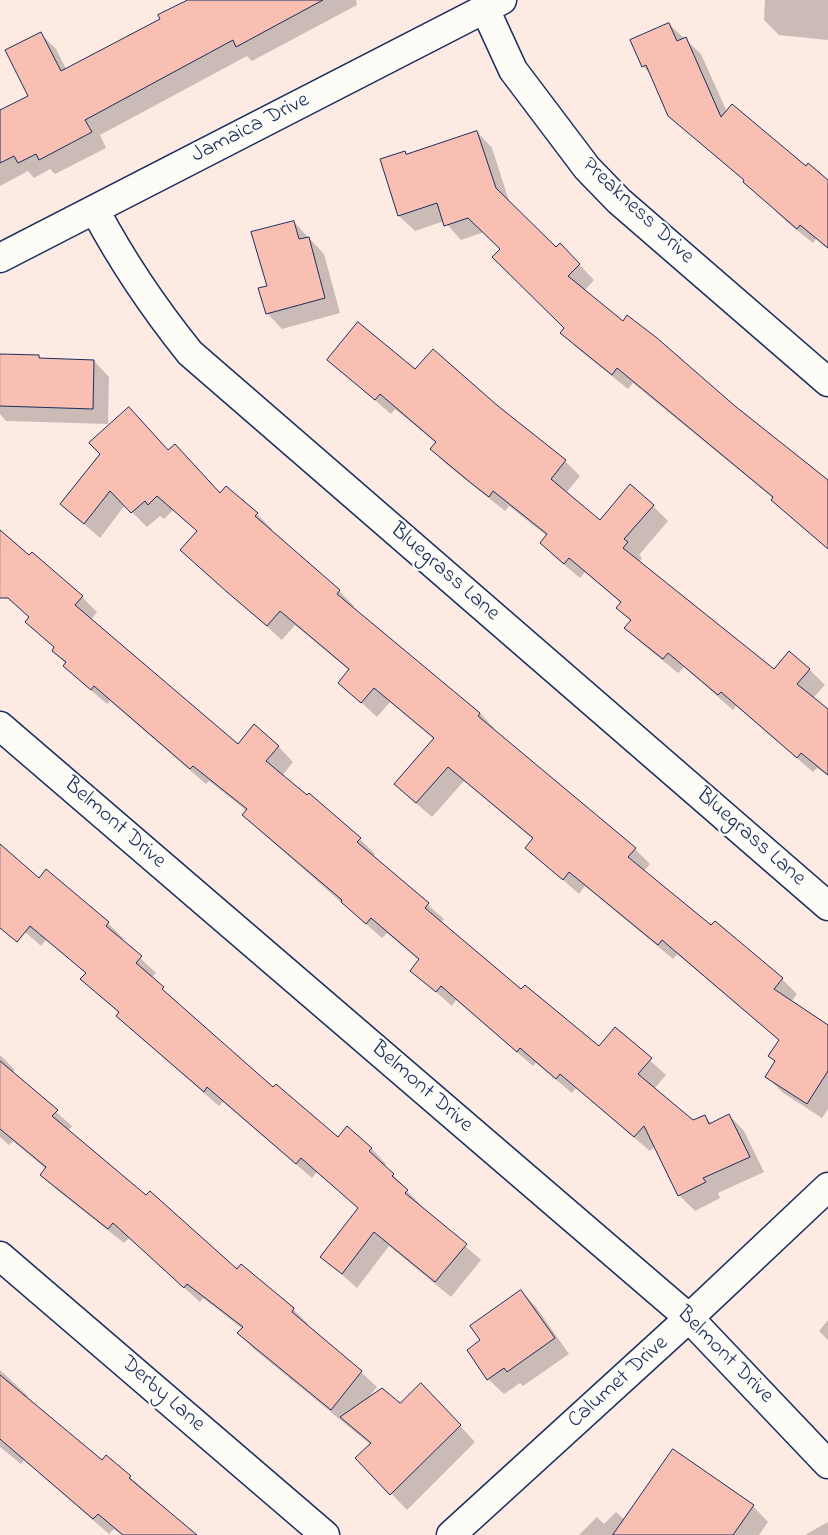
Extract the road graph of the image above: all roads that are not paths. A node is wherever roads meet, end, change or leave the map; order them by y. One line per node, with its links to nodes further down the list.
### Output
1 (494, 4): 2 (street, Jamaica Drive); 4 (street, Preakness Drive)
2 (95, 210): 3 (street, Jamaica Drive); 6 (street, Bluegrass Lane)
3 (0, 258)
4 (828, 382)
5 (0, 726): 9 (street, Belmont Drive)
6 (828, 906)
7 (828, 1187): 9 (street, Calumet Drive)
8 (0, 1256): 11 (street, Derby Lane)
9 (690, 1318): 10 (street, Belmont Drive); 12 (street, Calumet Drive)
10 (828, 1464)
11 (325, 1535)
12 (451, 1535)

